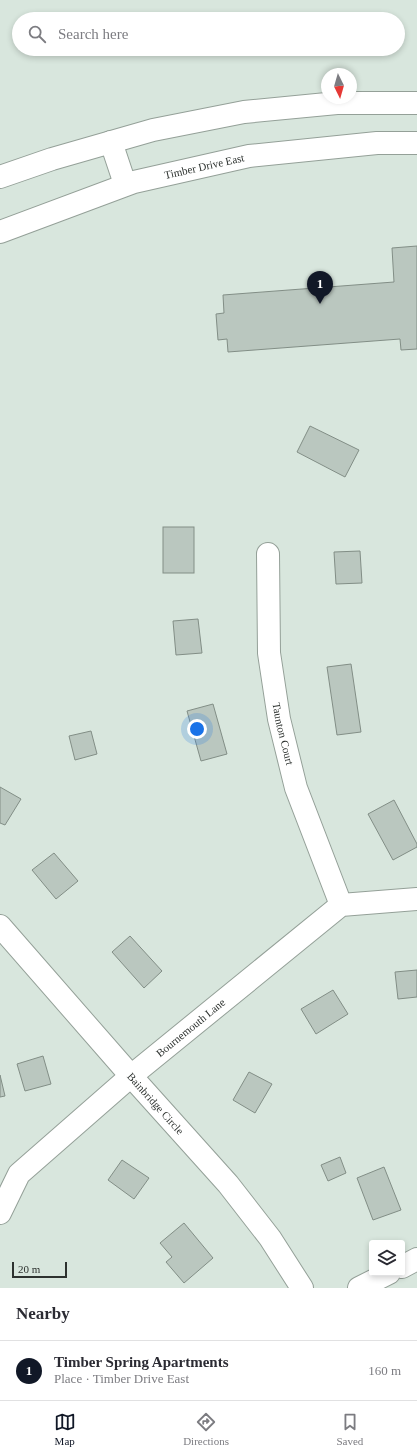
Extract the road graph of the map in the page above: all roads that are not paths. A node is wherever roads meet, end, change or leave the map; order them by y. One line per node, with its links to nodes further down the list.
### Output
1 (417, 103): 2 (street)
2 (111, 142): 4 (street); 5 (street)
3 (417, 143): 5 (street, Timber Drive East)
4 (0, 177)
5 (125, 184): 6 (street, Timber Drive East)
6 (0, 232)
7 (268, 554): 9 (street, Taunton Court)
8 (417, 899): 9 (street)
9 (340, 905): 11 (street, Bournemouth Lane)
10 (0, 926): 11 (street, Bainbridge Circle)
11 (130, 1076): 12 (street, Bournemouth Lane); 16 (street, Bainbridge Circle)
12 (0, 1213)
13 (417, 1259): 14 (street)
14 (405, 1265)
15 (383, 1276): 17 (street)
16 (302, 1288)
17 (359, 1288)

